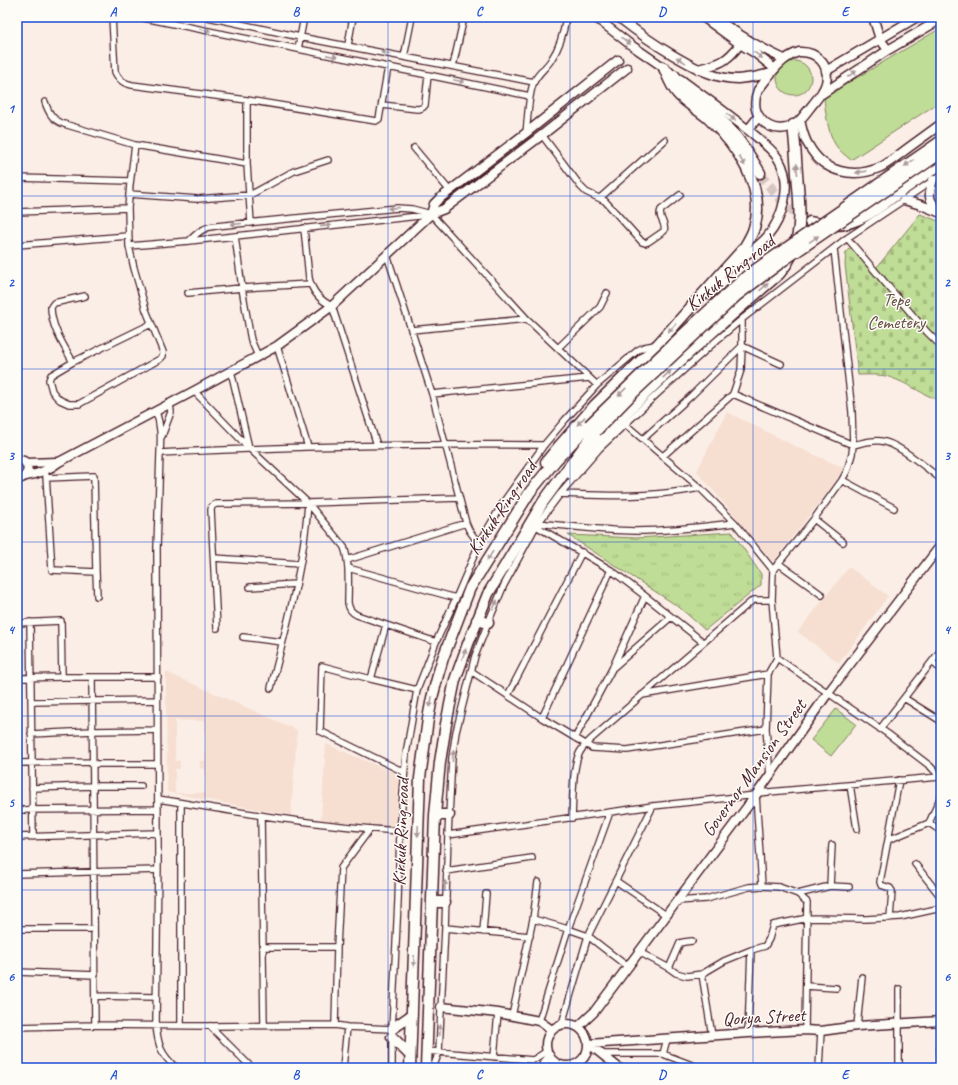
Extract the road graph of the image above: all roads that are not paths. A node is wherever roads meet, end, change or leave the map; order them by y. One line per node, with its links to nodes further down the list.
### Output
1 (112, 17): 38 (street)
2 (139, 17): 20 (street, one-way to 20)
3 (208, 17): 16 (street)
4 (304, 17): 16 (street)
5 (353, 17): 19 (street)
6 (412, 17): 22 (street)
7 (464, 17): 25 (street)
8 (566, 17): 34 (street)
9 (595, 17): 28 (main road, one-way to 28)
10 (618, 17): 29 (main road, one-way to 10)
11 (703, 17): 18 (main road)
12 (714, 17): 23 (main road)
13 (873, 17): 17 (main road)
14 (917, 17): 17 (main road)
15 (941, 19): 21 (main road)
16 (300, 36): 19 (street); 20 (street)
17 (880, 38): 21 (main road); 31 (main road)
18 (740, 44): 29 (main road); 30 (main road, one-way to 30)
19 (348, 45): 22 (street, one-way to 19)
20 (298, 49): 26 (street, one-way to 26)
21 (888, 50): 36 (main road, one-way to 21)
22 (404, 57): 25 (street)
23 (784, 59): 30 (main road); 31 (main road)
24 (618, 60): 35 (main road)
25 (453, 66): 34 (street)
26 (388, 67): 33 (street); 41 (street)
27 (627, 68): 40 (main road)
28 (664, 68): 32 (main road); 84 (highway, one-way to 84)
29 (697, 69): 30 (main road)
30 (773, 71): 42 (main road)
31 (826, 71): 36 (main road)
32 (674, 74): 45 (main road, one-way to 45); 56 (highway)
33 (428, 75): 37 (street, one-way to 37); 41 (street)
34 (534, 82): 37 (street)
35 (577, 93): 40 (main road); 46 (main road)
36 (820, 95): 43 (main road)
37 (530, 96): 46 (street)
38 (247, 100): 41 (street); 54 (street)
39 (45, 102): 50 (street)
40 (584, 102): 47 (main road)
41 (382, 105)
42 (759, 116): 43 (main road); 45 (main road)
43 (797, 122): 44 (main road, one-way to 43); 92 (highway, one-way to 43)
44 (941, 124)
45 (748, 130): 84 (main road)
46 (526, 133): 61 (main road)
47 (542, 135): 65 (street); 70 (main road)
48 (665, 140): 65 (street)
49 (941, 141): 115 (highway, Kirkuk Ring road, one-way to 115, bridge)
50 (135, 145): 54 (street); 60 (street)
51 (414, 148): 61 (street)
52 (941, 153): 115 (highway, Kirkuk Ring road, one-way to 52, bridge)
53 (328, 160): 63 (street)
54 (247, 164): 63 (street)
55 (941, 164): 72 (highway)
56 (760, 173)
57 (941, 175): 59 (street)
58 (17, 178): 60 (street)
59 (933, 180): 66 (street); 69 (main road)
60 (130, 181): 62 (street)
61 (450, 191): 70 (main road)
62 (129, 194): 63 (street); 67 (street)
63 (250, 195): 73 (street)
64 (680, 195): 65 (street)
65 (600, 198)
66 (904, 200): 69 (main road); 78 (street)
67 (128, 208): 68 (street); 76 (street)
68 (17, 212)
69 (941, 213)
70 (431, 214): 71 (street, one-way to 71); 74 (street, one-way to 70); 83 (main road); 93 (street)
71 (283, 219): 73 (street); 75 (street)
72 (810, 222)
73 (251, 223): 79 (street, one-way to 79)
74 (304, 228): 75 (street); 85 (street)
75 (284, 230): 77 (street)
76 (128, 236): 80 (street); 81 (street)
77 (236, 236): 79 (street); 86 (street)
78 (847, 238): 82 (street); 101 (street)
79 (189, 241): 81 (street)
80 (17, 245)
81 (129, 246): 95 (street)
82 (834, 249): 94 (street); 119 (street)
83 (387, 255): 90 (main road); 96 (street)
84 (722, 273): 91 (highway)
85 (310, 284): 86 (street); 90 (street)
86 (242, 288): 87 (street); 103 (street)
87 (188, 293)
88 (607, 293): 102 (street)
89 (85, 296): 104 (street)
90 (332, 306): 99 (main road); 120 (street)
91 (688, 310): 92 (highway); 98 (highway, one-way to 98)
92 (727, 317): 97 (highway)
93 (527, 319): 96 (street); 102 (street)
94 (742, 319): 97 (street); 100 (street)
95 (151, 324): 104 (street); 104 (street)
96 (411, 330): 110 (street)
97 (714, 336): 114 (street); 138 (highway, one-way to 97)
98 (658, 344): 108 (street); 135 (highway, one-way to 135)
99 (277, 346): 103 (main road); 122 (street)
100 (742, 346): 105 (street); 111 (street); 117 (street)
101 (941, 346)
102 (558, 348): 107 (street)
103 (258, 356): 106 (main road)
104 (73, 362)
105 (781, 364)
106 (231, 371): 109 (main road); 123 (street)
107 (589, 378): 108 (street); 110 (street)
108 (597, 385): 121 (street)
109 (194, 391): 112 (main road); 123 (street)
110 (432, 394): 118 (street)
111 (733, 394): 119 (street); 125 (street)
112 (170, 404): 113 (main road); 116 (street)
113 (156, 411): 116 (street); 127 (main road)
114 (625, 424): 117 (street); 136 (street)
115 (593, 428): 135 (highway, Kirkuk Ring road); 138 (highway, Kirkuk Ring road)
116 (161, 438): 124 (street)
117 (643, 439): 125 (street)
118 (445, 444): 120 (street); 121 (street); 137 (street)
119 (853, 444): 131 (street); 133 (street)
120 (377, 445): 122 (street)
121 (544, 445): 146 (street)
122 (308, 447): 123 (street)
123 (249, 448): 124 (street); 139 (street)
124 (160, 453): 185 (street)
125 (663, 456): 134 (street)
126 (17, 459): 128 (main road)
127 (59, 462): 128 (main road); 129 (main road)
128 (26, 463): 130 (main road)
129 (46, 475): 130 (main road); 156 (street); 156 (street)
130 (26, 476): 132 (main road)
131 (941, 478)
132 (17, 479)
133 (842, 480): 140 (street); 141 (street)
134 (700, 488): 136 (street); 143 (street)
135 (530, 492): 182 (highway, Kirkuk Ring road, one-way to 182)
136 (560, 494): 144 (street)
137 (459, 498): 139 (street); 142 (street)
138 (543, 502): 165 (highway, Kirkuk Ring road)
139 (308, 503): 149 (street); 150 (street); 151 (street)
140 (894, 508)
141 (814, 519): 145 (street); 152 (street)
142 (466, 522): 146 (street); 150 (street)
143 (735, 523): 144 (street); 155 (street)
144 (537, 524): 148 (street); 168 (street, one-way to 144)
145 (843, 542)
146 (479, 544): 162 (street)
147 (941, 544): 192 (main road, Governor Mansion Street)
148 (582, 552): 154 (street); 193 (street)
149 (214, 558): 151 (street); 170 (street)
150 (347, 560): 153 (street)
151 (300, 564): 157 (street)
152 (778, 564): 155 (street); 159 (street)
153 (348, 568): 162 (street); 169 (street)
154 (611, 570): 161 (street); 199 (street)
155 (773, 570): 163 (street)
156 (96, 572): 160 (street)
157 (296, 584): 158 (street); 172 (street)
158 (250, 587)
159 (822, 595)
160 (97, 596)
161 (645, 596): 164 (street); 178 (street)
162 (456, 598): 173 (street)
163 (772, 600): 174 (street); 176 (street)
164 (671, 617): 174 (street); 178 (street)
165 (477, 620): 168 (highway); 189 (highway, Kirkuk Ring road, one-way to 165)
166 (30, 622): 167 (street); 183 (street); 187 (street)
167 (17, 623)
168 (488, 623): 180 (street)
169 (386, 625): 173 (street); 188 (street)
170 (218, 628)
171 (243, 637): 172 (street)
172 (282, 642): 190 (street)
173 (436, 642): 191 (street)
174 (703, 642): 194 (street)
175 (941, 650): 177 (street)
176 (777, 658): 181 (street); 192 (street)
177 (932, 662): 179 (street); 195 (street)
178 (612, 669): 206 (street)
179 (941, 670)
180 (471, 671): 193 (street); 231 (street, one-way to 180)
181 (768, 674): 194 (street); 201 (street)
182 (438, 675): 189 (highway); 294 (highway, Kirkuk Ring road, one-way to 294)
183 (62, 677): 184 (street); 187 (street)
184 (92, 677): 185 (street); 197 (street)
185 (158, 677): 196 (street)
186 (17, 678): 187 (street)
187 (30, 678): 198 (street)
188 (371, 678): 191 (street); 212 (street)
189 (455, 680): 230 (highway, Kirkuk Ring road)
190 (271, 688)
191 (417, 690): 212 (street)
192 (828, 693): 202 (street); 213 (main road, Governor Mansion Street)
193 (508, 695): 199 (street)
194 (642, 695): 207 (street)
195 (904, 698): 200 (street); 202 (street)
196 (157, 700): 197 (street); 203 (street)
197 (92, 701): 198 (street); 204 (street)
198 (31, 702): 205 (street)
199 (542, 718): 206 (street)
200 (941, 721)
201 (766, 729): 207 (street); 213 (street)
202 (880, 729): 214 (street)
203 (158, 730): 204 (street); 211 (street)
204 (92, 731): 205 (street); 209 (street)
205 (31, 734): 208 (street)
206 (575, 738): 207 (street)
207 (586, 745): 233 (street)
208 (32, 763): 209 (street); 210 (street); 219 (street)
209 (92, 763): 211 (street); 217 (street)
210 (17, 764)
211 (157, 764): 222 (street)
212 (404, 772): 238 (street)
213 (770, 775): 220 (main road, Governor Mansion Street)
214 (940, 777): 215 (street)
215 (899, 780): 216 (street); 244 (street)
216 (850, 785): 220 (street); 236 (street)
217 (93, 786): 218 (street); 219 (street); 228 (street)
218 (141, 786)
219 (32, 788): 227 (street)
220 (756, 794): 224 (street); 254 (street); 260 (main road, Governor Mansion Street)
221 (941, 796): 234 (street)
222 (158, 799): 223 (street); 225 (street)
223 (181, 803): 232 (street); 303 (street)
224 (653, 806): 229 (street); 252 (street)
225 (158, 809): 228 (street); 239 (street)
226 (17, 810): 227 (street)
227 (33, 810): 228 (street); 242 (street)
228 (93, 810): 240 (street)
229 (610, 812): 233 (street); 271 (street)
230 (435, 815): 231 (highway); 261 (highway, Kirkuk Ring road)
231 (449, 815): 241 (street)
232 (261, 816): 235 (street); 276 (street)
233 (572, 818): 241 (street)
234 (929, 823): 237 (street); 244 (street)
235 (370, 829): 238 (street); 277 (street)
236 (857, 829)
237 (941, 830)
238 (400, 831): 313 (street)
239 (158, 834): 240 (street); 248 (street)
240 (93, 835): 242 (street); 249 (street)
241 (448, 835): 250 (street)
242 (33, 836): 243 (street)
243 (17, 837)
244 (888, 840): 266 (street)
245 (832, 845): 255 (street)
246 (532, 858): 250 (street)
247 (915, 864): 259 (street)
248 (158, 870): 249 (street); 290 (street)
249 (94, 871): 251 (street); 268 (street)
250 (446, 871): 262 (street, one-way to 250)
251 (17, 874)
252 (616, 881): 264 (street); 274 (street)
253 (538, 882): 267 (street)
254 (762, 886): 258 (street); 260 (street)
255 (830, 886): 256 (street); 258 (street)
256 (849, 887)
257 (486, 894): 272 (street)
258 (798, 894): 265 (street)
259 (941, 897)
260 (677, 901): 264 (main road, Governor Mansion Street)
261 (432, 902): 262 (highway); 318 (highway, Kirkuk Ring road)
262 (445, 902): 269 (street)
263 (941, 908): 266 (street)
264 (666, 915): 279 (main road, Governor Mansion Street)
265 (808, 918): 266 (street); 278 (street); 286 (street)
266 (890, 918)
267 (533, 920): 271 (street); 273 (street)
268 (94, 928): 270 (street); 284 (street)
269 (445, 928): 272 (street); 292 (street)
270 (17, 929)
271 (568, 929): 274 (street); 296 (street)
272 (483, 932): 273 (street)
273 (530, 936): 295 (street)
274 (588, 936): 280 (street); 299 (street)
275 (692, 941): 281 (street)
276 (262, 947): 277 (street); 298 (street)
277 (337, 947): 304 (street)
278 (751, 950): 283 (street); 314 (street)
279 (639, 952): 280 (main road, Governor Mansion Street); 281 (street)
280 (628, 967): 310 (main road, Governor Mansion Street)
281 (669, 968): 283 (street)
282 (17, 972): 284 (street)
283 (702, 974): 315 (street)
284 (95, 975): 289 (street)
285 (862, 977): 306 (street)
286 (806, 986): 287 (street); 311 (street)
287 (836, 988)
288 (899, 989): 300 (street)
289 (95, 996): 290 (street); 301 (street)
290 (156, 997): 302 (street)
291 (941, 1004): 297 (street)
292 (441, 1007): 293 (main road); 319 (street, one-way to 292)
293 (498, 1014): 295 (main road); 324 (street)
294 (412, 1015): 313 (highway); 323 (highway, Kirkuk Ring road)
295 (512, 1016): 296 (main road)
296 (540, 1021): 309 (main road)
297 (940, 1021): 300 (main road, Qorya Street); 338 (street)
298 (264, 1024): 304 (street); 305 (street)
299 (562, 1024): 309 (main road); 310 (main road)
300 (900, 1024): 306 (main road, Qorya Street); 337 (street)
301 (95, 1025): 302 (street); 307 (street)
302 (156, 1025): 303 (street); 326 (street)
303 (181, 1025): 305 (street)
304 (335, 1025): 308 (street)
305 (210, 1026): 327 (street)
306 (857, 1026): 312 (main road, Qorya Street)
307 (17, 1027)
308 (347, 1027): 313 (street); 328 (street)
309 (552, 1030): 320 (main road)
310 (581, 1030): 317 (main road)
311 (805, 1030): 312 (main road, Qorya Street); 314 (main road, Qorya Street)
312 (821, 1031): 336 (street)
313 (392, 1033): 323 (highway); 329 (street)
314 (748, 1033): 315 (main road, Qorya Street)
315 (712, 1036): 316 (main road, Qorya Street)
316 (667, 1039): 317 (main road, Qorya Street); 322 (street)
317 (589, 1044): 321 (main road); 325 (main road)
318 (427, 1051): 319 (street); 331 (highway, Kirkuk Ring road)
319 (439, 1052): 324 (street); 332 (street)
320 (548, 1053): 324 (street); 325 (main road); 333 (main road)
321 (601, 1054): 322 (street); 334 (main road)
322 (663, 1054): 335 (street)
323 (410, 1055): 330 (highway, Kirkuk Ring road)
324 (494, 1057)
325 (571, 1067)
326 (176, 1068)
327 (252, 1068)
328 (343, 1068)
329 (392, 1068)
330 (410, 1068)
331 (426, 1068)
332 (433, 1068)
333 (542, 1068)
334 (619, 1068)
335 (700, 1068)
336 (819, 1068)
337 (899, 1068)
338 (940, 1068)

